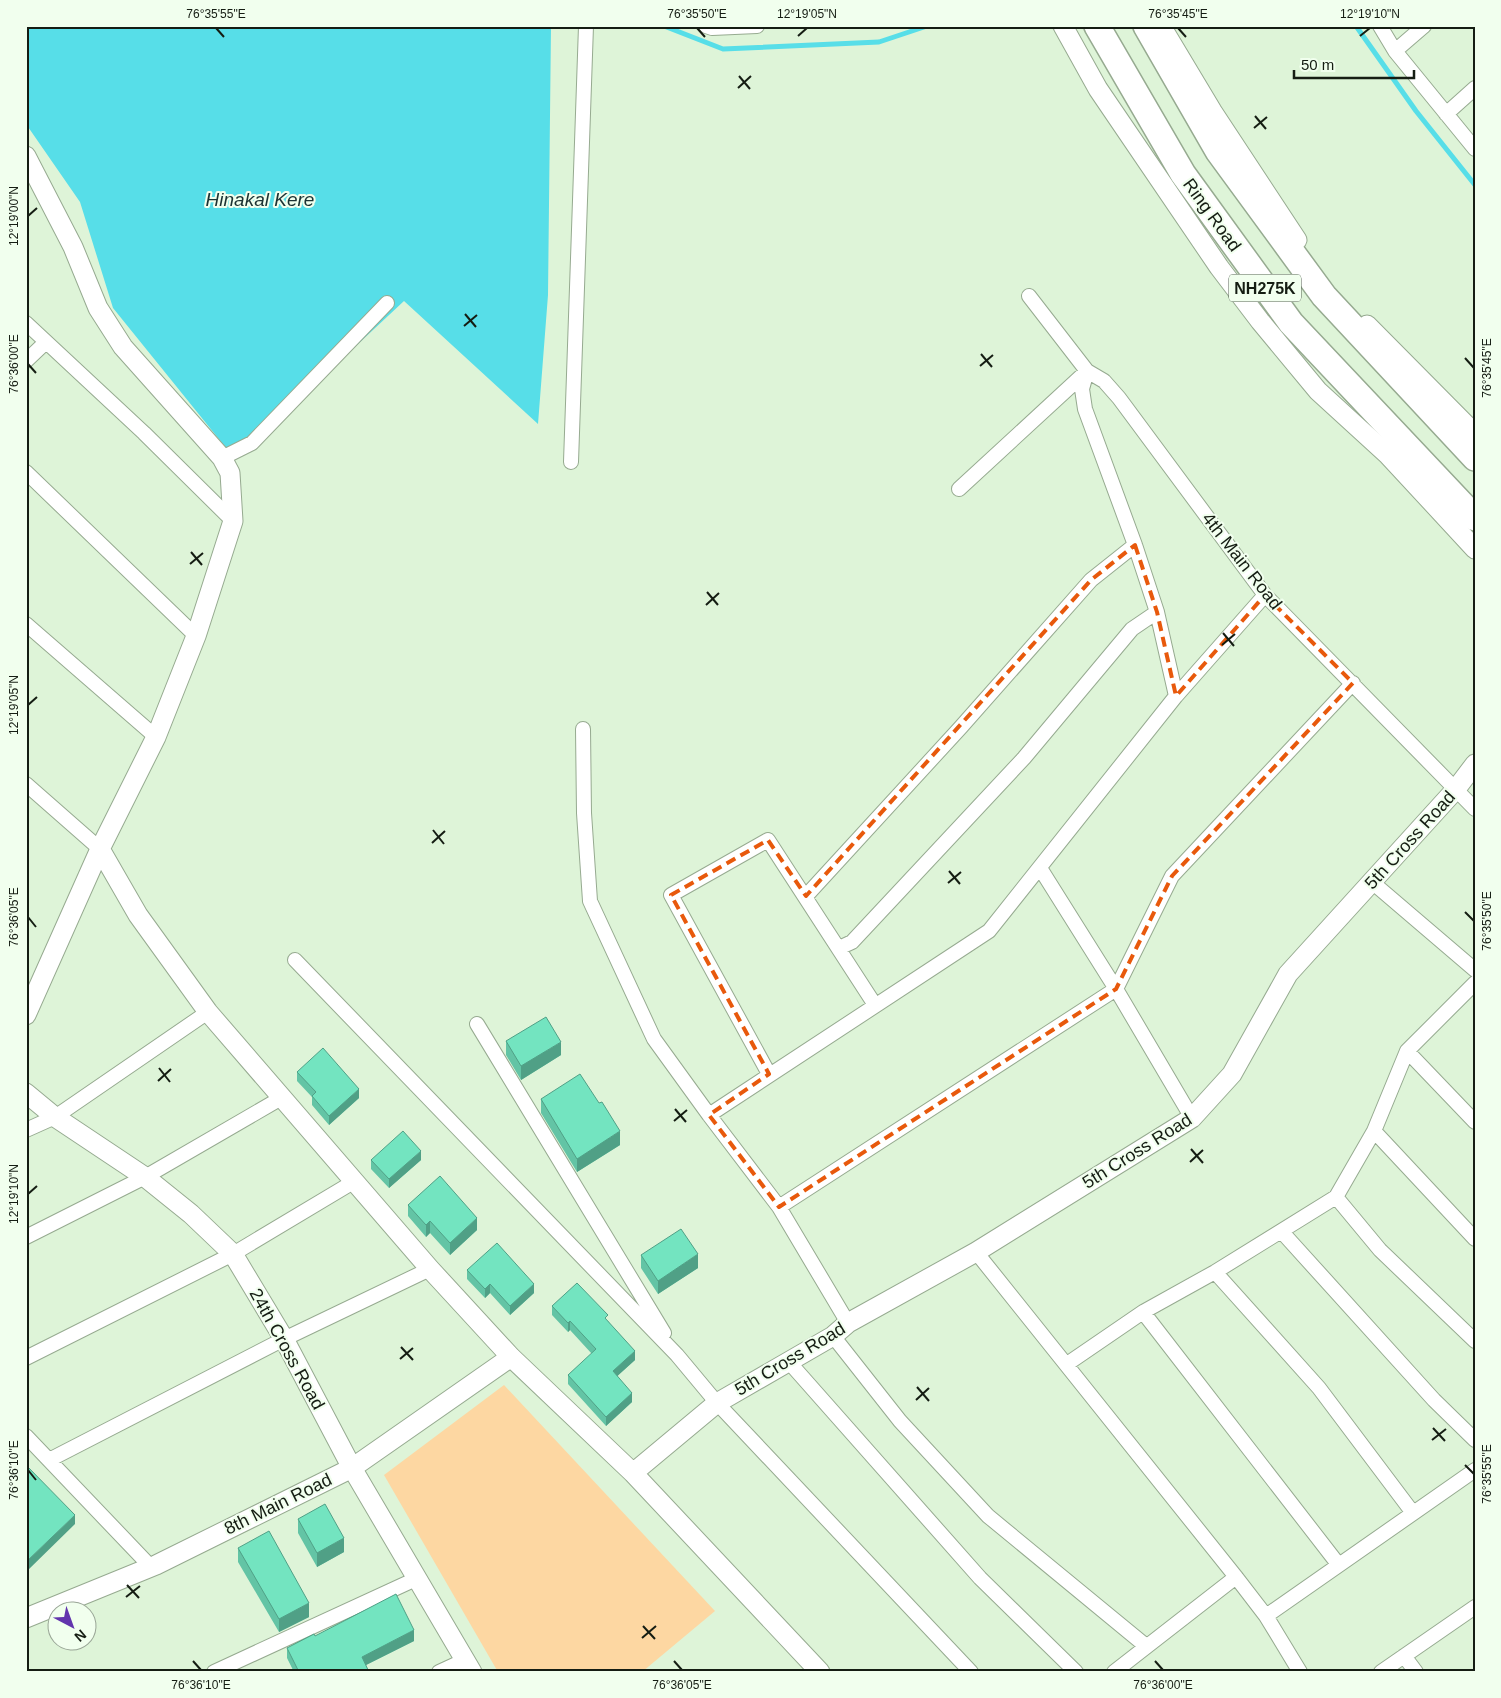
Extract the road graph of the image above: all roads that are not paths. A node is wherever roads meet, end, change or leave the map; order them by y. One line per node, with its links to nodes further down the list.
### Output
1 (586, 26): 24 (street)
2 (757, 26): 9 (street)
3 (1063, 26): 30 (street)
4 (1097, 26): 27 (highway, Ring Road / NH275K)
5 (1146, 26): 23 (highway, NH275K)
6 (1161, 26): 21 (street)
7 (1380, 26): 10 (street)
8 (1424, 26): 10 (street)
9 (709, 27)
10 (1395, 51): 12 (street)
11 (1475, 88): 12 (street)
12 (1446, 114): 13 (street)
13 (1475, 150)
14 (26, 156): 22 (street)
15 (1029, 296): 20 (street, 4th Main Road)
16 (387, 303): 22 (street)
17 (26, 323): 18 (street)
18 (46, 342): 19 (street); 28 (street)
19 (26, 361)
20 (1087, 370): 26 (street); 29 (street); 31 (street, 4th Main Road)
21 (1475, 434)
22 (222, 458): 28 (street)
23 (1475, 458)
24 (571, 462)
25 (26, 472): 34 (street)
26 (959, 489)
27 (1475, 518)
28 (233, 521): 34 (street)
29 (1135, 545): 32 (street); 46 (street)
30 (1475, 549)
31 (1265, 595): 35 (street, 4th Main Road); 36 (street)
32 (1157, 612): 36 (street); 47 (street)
33 (26, 624): 38 (street)
34 (196, 636): 38 (street)
35 (1353, 683): 41 (street, 4th Main Road); 51 (street)
36 (1176, 696): 44 (street)
37 (582, 729): 60 (street)
38 (156, 737): 43 (street)
39 (1475, 764): 41 (street, 5th Cross Road)
40 (26, 784): 43 (street)
41 (1456, 789): 42 (street, 4th Main Road); 45 (street, 5th Cross Road)
42 (1475, 809)
43 (100, 849): 53 (street); 54 (street)
44 (1040, 868): 51 (street); 52 (street)
45 (1372, 882): 49 (street); 62 (street, 5th Cross Road)
46 (806, 896): 47 (street); 57 (street)
47 (839, 948): 52 (street)
48 (295, 960): 82 (street)
49 (1475, 970)
50 (1475, 983): 56 (street)
51 (1116, 989): 62 (street); 69 (street)
52 (876, 1005): 57 (street)
53 (208, 1012): 59 (street); 61 (street)
54 (26, 1015)
55 (476, 1024): 82 (street)
56 (1407, 1051): 63 (street); 65 (street)
57 (769, 1074): 60 (street)
58 (26, 1094): 61 (street, 24th Cross Road)
59 (283, 1097): 66 (street); 67 (street)
60 (708, 1115): 69 (street)
61 (55, 1117): 64 (street); 66 (street, 24th Cross Road)
62 (1192, 1118): 73 (street, 5th Cross Road)
63 (1475, 1122)
64 (26, 1130)
65 (1374, 1131): 68 (street); 72 (street)
66 (145, 1177): 71 (street); 74 (street, 24th Cross Road)
67 (355, 1181): 74 (street); 75 (street)
68 (1336, 1197): 70 (street); 81 (street)
69 (779, 1207): 78 (street)
70 (1282, 1232): 76 (street); 89 (street)
71 (26, 1237)
72 (1475, 1239)
73 (976, 1252): 78 (street, 5th Cross Road); 86 (street)
74 (233, 1254): 80 (street, 24th Cross Road); 84 (street)
75 (430, 1269): 80 (street); 83 (street)
76 (1215, 1272): 77 (street); 94 (street)
77 (1143, 1312): 86 (street); 95 (street)
78 (848, 1324): 79 (street, 5th Cross Road)
79 (833, 1336): 85 (street, 5th Cross Road); 102 (street)
80 (284, 1339): 90 (street); 91 (street, 24th Cross Road)
81 (1475, 1342)
82 (677, 1355): 87 (street)
83 (512, 1356): 91 (street, 8th Main Road); 93 (street)
84 (26, 1358)
85 (789, 1362): 87 (street, 5th Cross Road); 109 (street)
86 (1067, 1364): 97 (street)
87 (717, 1403): 93 (street, 5th Cross Road); 108 (street)
88 (26, 1436): 90 (street)
89 (1475, 1440)
90 (50, 1460): 96 (street)
91 (352, 1468): 96 (street, 8th Main Road); 98 (street, 24th Cross Road)
92 (1475, 1470): 94 (street)
93 (633, 1473): 107 (street)
94 (1413, 1513): 95 (street)
95 (1338, 1564): 100 (street)
96 (151, 1567): 101 (street, 8th Main Road)
97 (1236, 1577): 100 (street); 102 (street)
98 (418, 1578): 104 (street, 24th Cross Road); 105 (street)
99 (1475, 1608): 103 (street)
100 (1266, 1616): 111 (street)
101 (26, 1618)
102 (1146, 1646): 110 (street)
103 (1404, 1656): 112 (street); 113 (street)
104 (468, 1666): 106 (street)
105 (214, 1672)
106 (439, 1672)
107 (820, 1672)
108 (971, 1672)
109 (1076, 1672)
110 (1114, 1672)
111 (1300, 1672)
112 (1381, 1672)
113 (1416, 1672)

